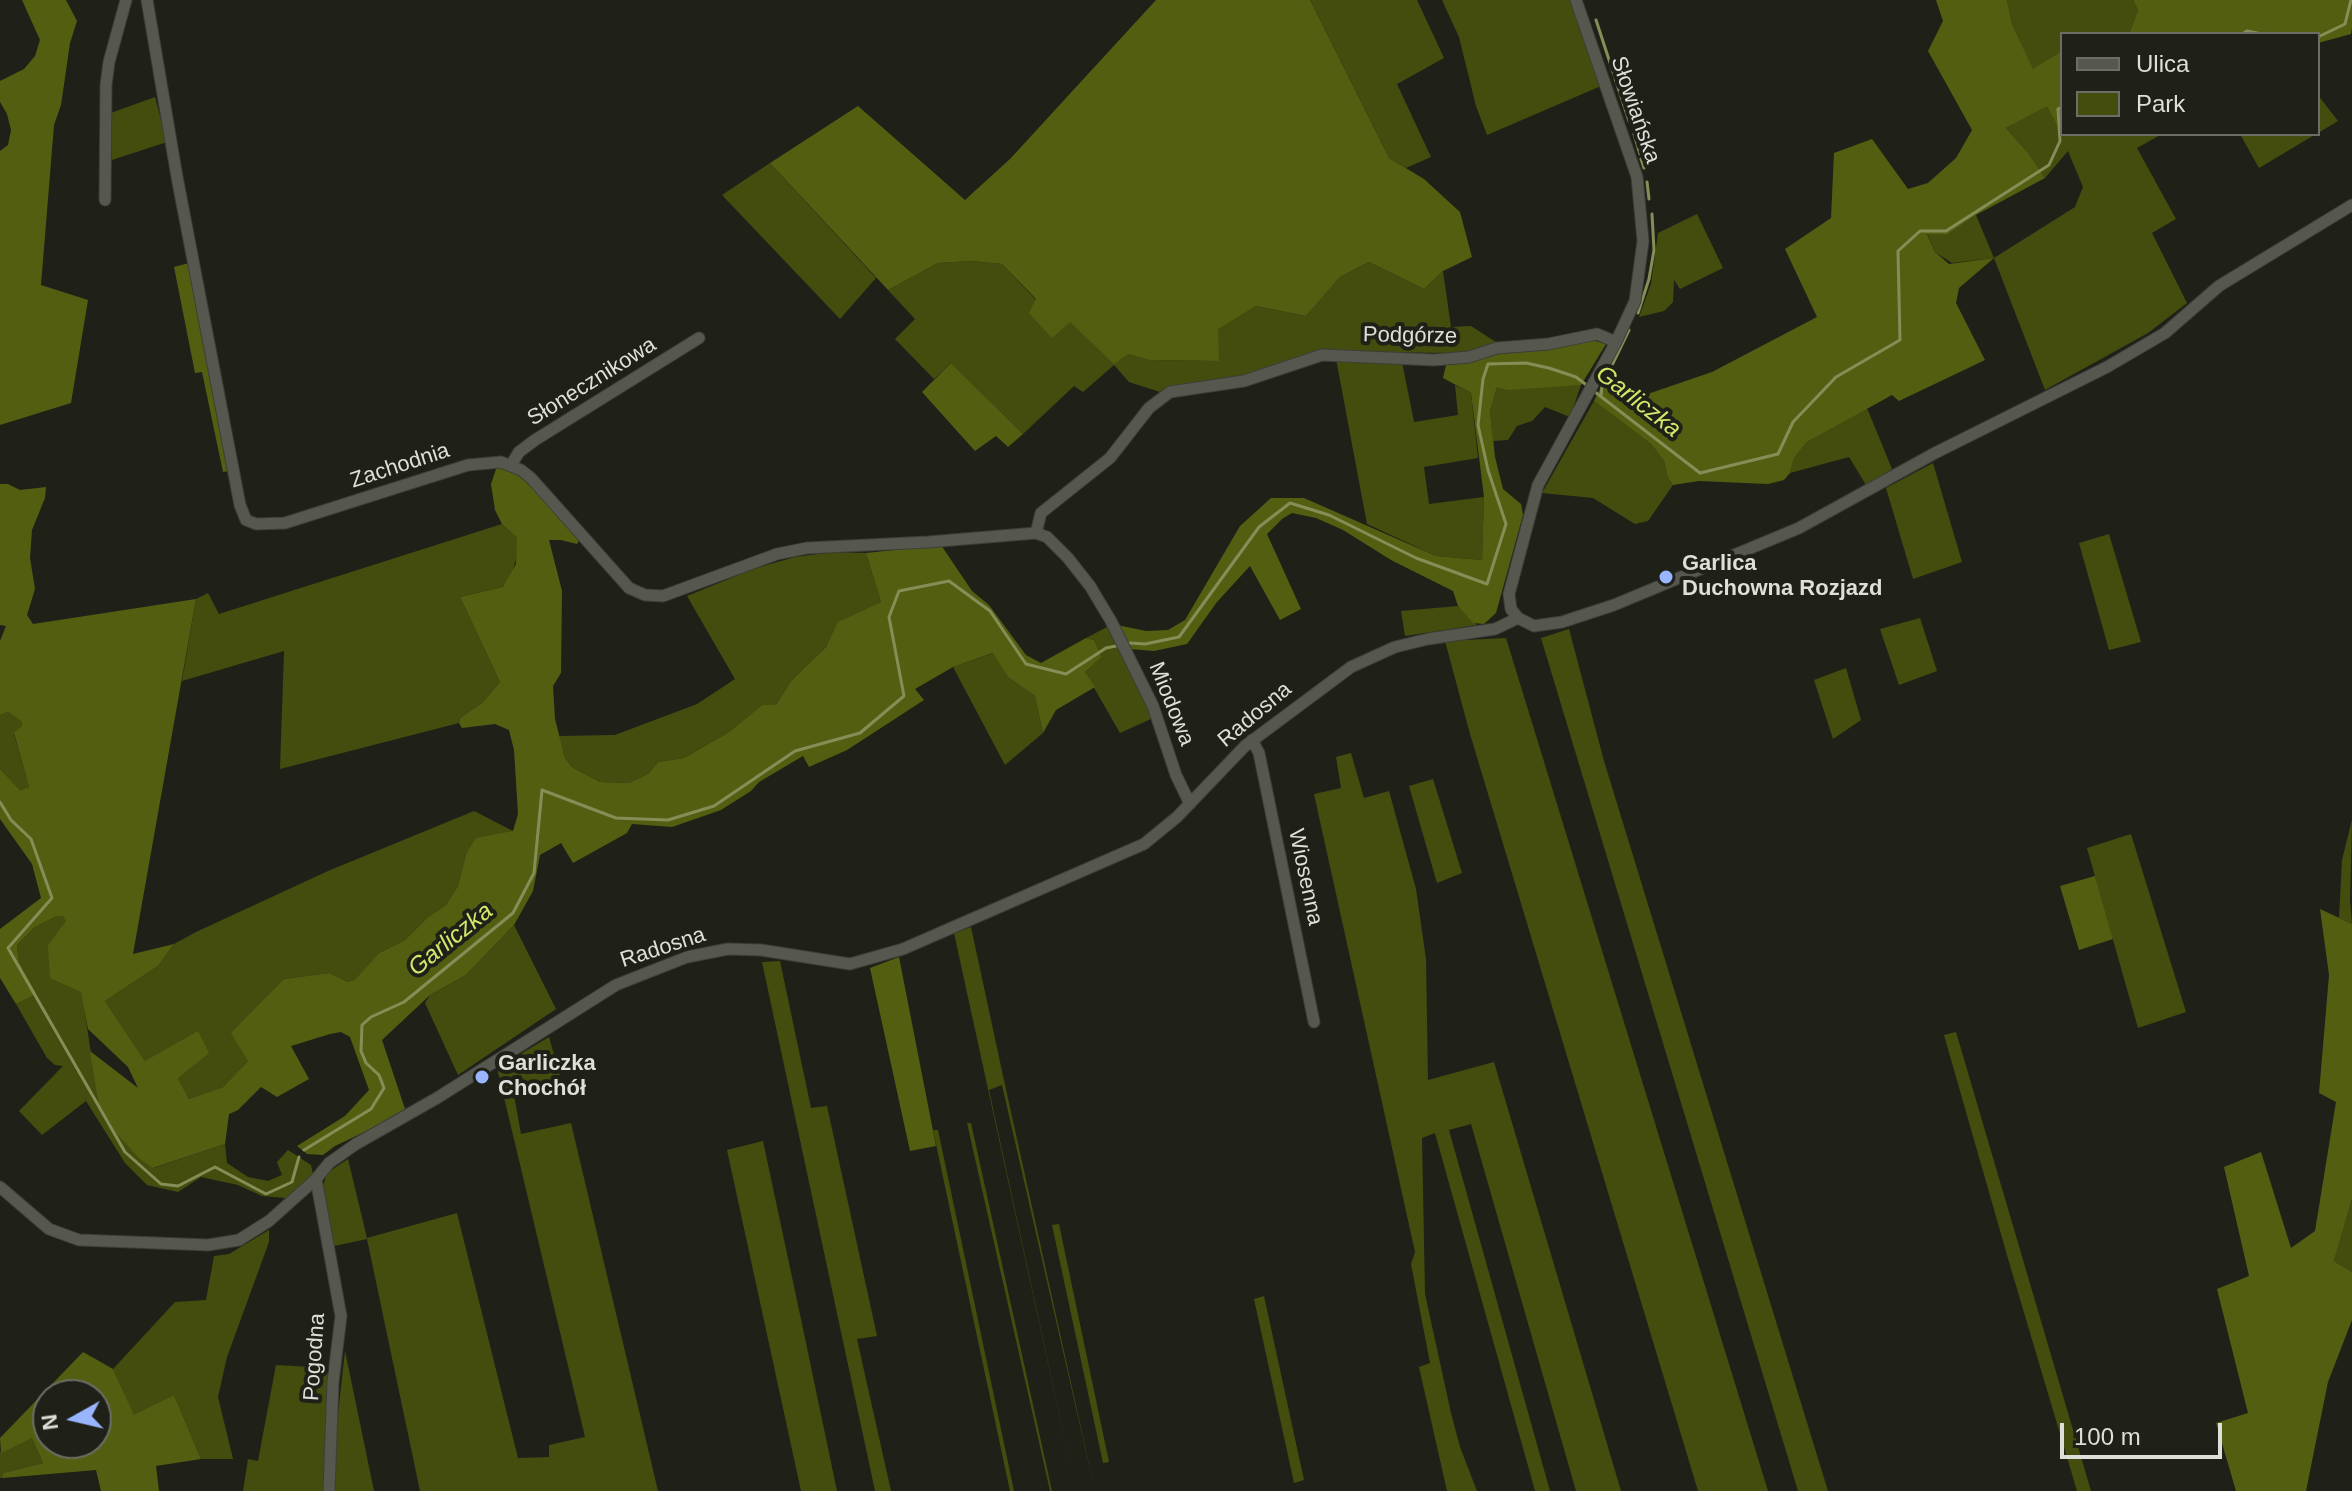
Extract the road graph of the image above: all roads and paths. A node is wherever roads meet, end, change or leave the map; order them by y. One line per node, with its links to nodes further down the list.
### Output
1 (126, 0): 4 (street)
2 (147, 0): 8 (street, Zachodnia)
3 (1576, 0): 7 (street, Słowiańska)
4 (105, 200)
5 (2352, 205): 10 (street)
6 (699, 338): 8 (street, Słonecznikowa)
7 (1616, 342): 9 (street, Podgórze); 10 (street, Słowiańska)
8 (511, 465): 9 (street)
9 (1036, 533): 12 (street, Miodowa)
10 (1518, 618): 11 (street, Radosna)
11 (1252, 740): 12 (street, Radosna); 13 (street, Wiosenna)
12 (1190, 804): 14 (street, Radosna)
13 (1314, 1022)
14 (316, 1179): 15 (street, Radosna); 16 (street, Pogodna)
15 (0, 1187)
16 (329, 1491)

